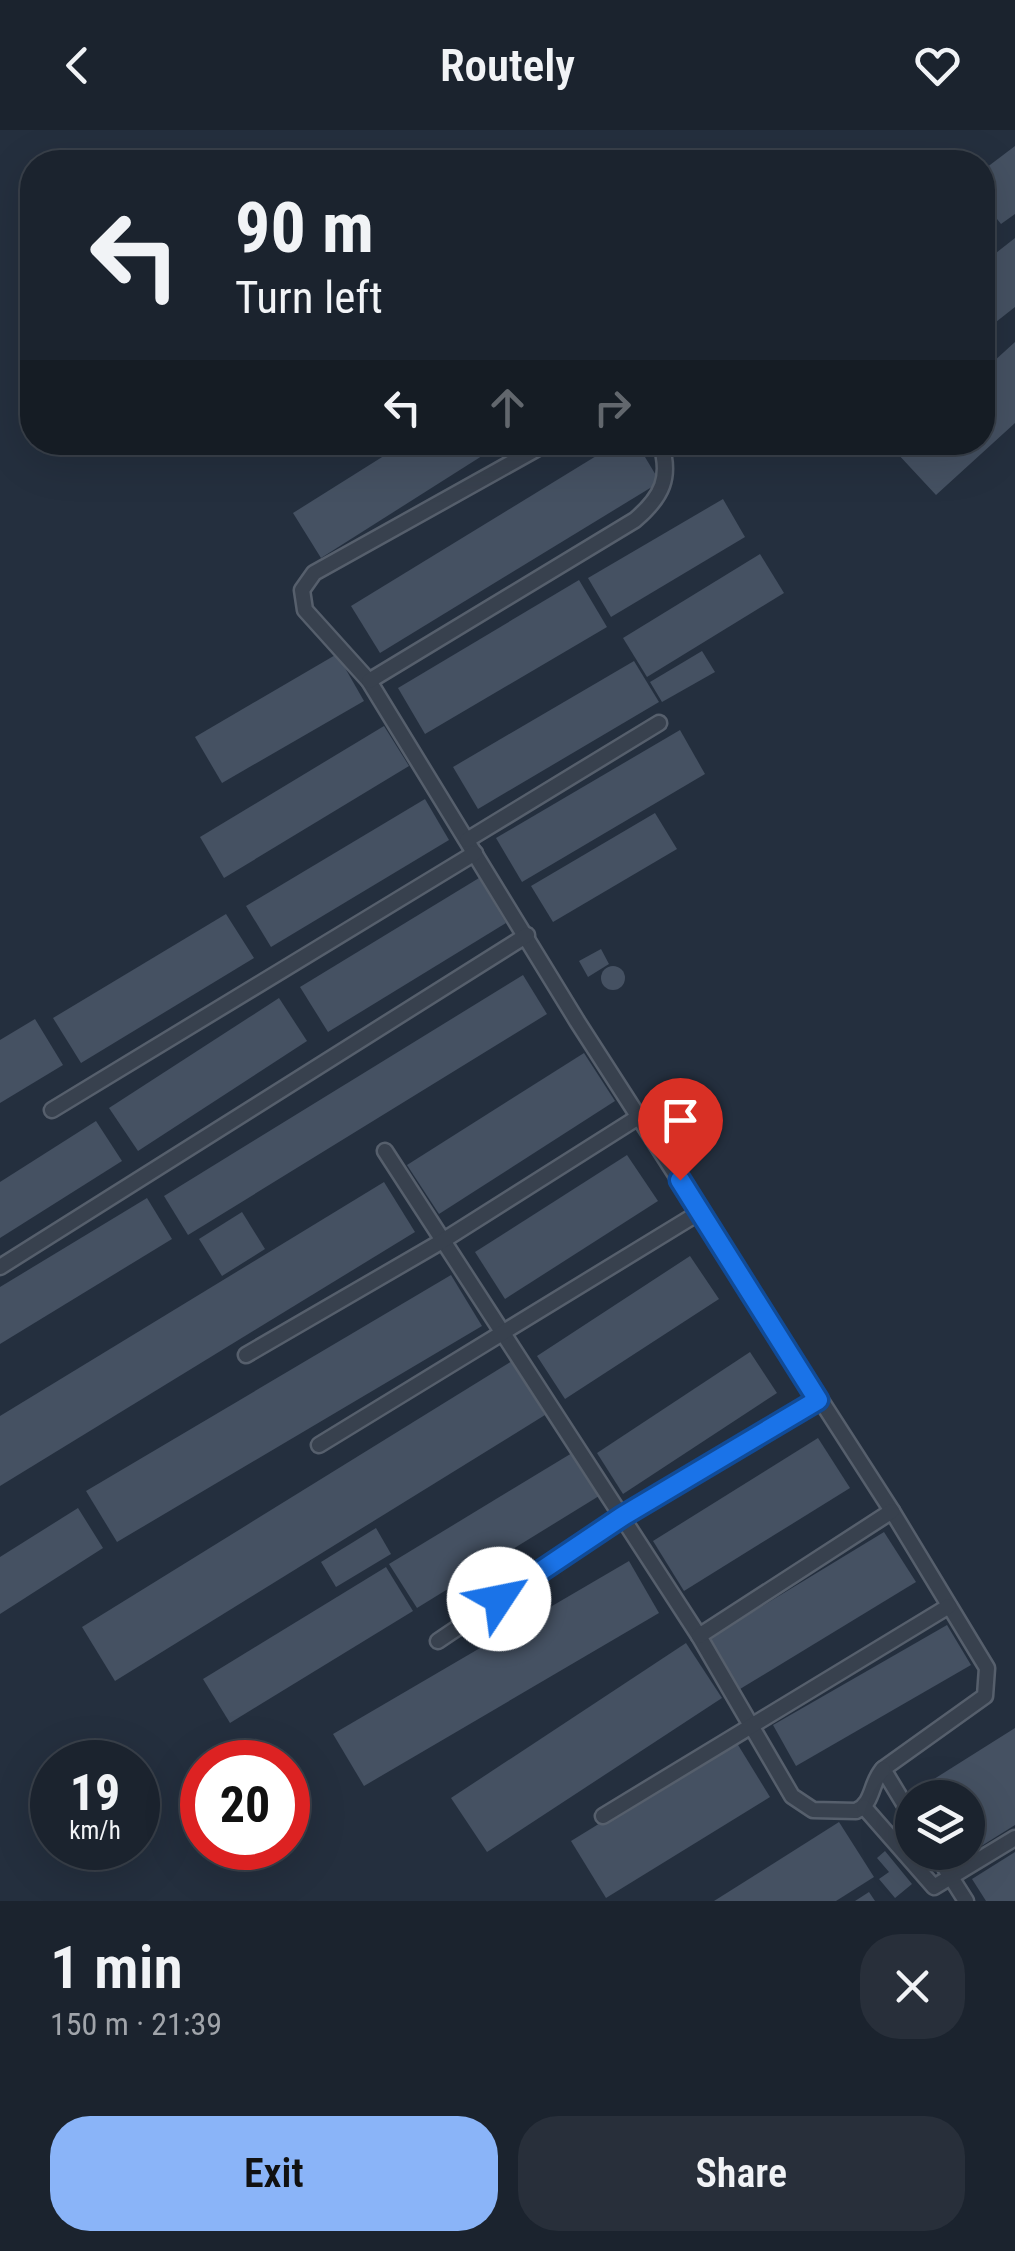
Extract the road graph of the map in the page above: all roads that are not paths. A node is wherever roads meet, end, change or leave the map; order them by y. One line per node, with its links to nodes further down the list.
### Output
1 (526, 455): 3 (lane)
2 (664, 455): 3 (lane)
3 (369, 680): 5 (lane)
4 (659, 723): 5 (lane)
5 (471, 846): 6 (lane); 7 (lane)
6 (527, 936): 8 (lane); 12 (lane)
7 (52, 1110)
8 (640, 1116): 10 (lane); 11 (lane)
9 (385, 1150): 11 (lane)
10 (700, 1212): 13 (lane); 15 (lane)
11 (444, 1240): 13 (lane); 14 (lane)
12 (0, 1266)
13 (501, 1331): 16 (lane); 18 (lane)
14 (246, 1355)
15 (818, 1400): 17 (lane); 18 (lane)
16 (320, 1445)
17 (892, 1512): 19 (lane); 20 (lane)
18 (623, 1516): 20 (lane); 21 (lane)
19 (949, 1606): 22 (lane); 23 (lane)
20 (699, 1636): 22 (lane)
21 (438, 1641)
22 (751, 1724): 25 (lane); 26 (lane)
23 (883, 1769): 24 (lane); 25 (lane)
24 (895, 1788)
25 (864, 1808): 29 (lane)
26 (603, 1816)
27 (1015, 1838): 29 (lane)
28 (947, 1870): 29 (lane)
29 (952, 1878): 30 (lane)
30 (966, 1901)

